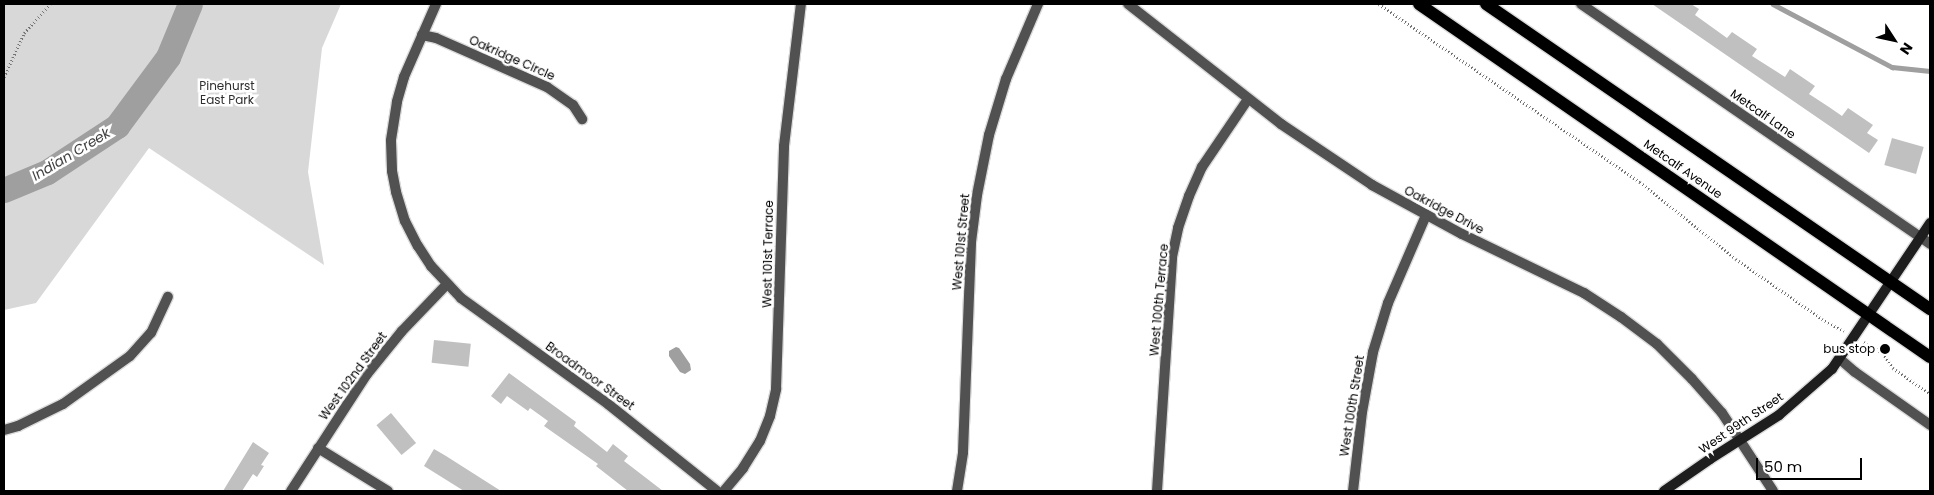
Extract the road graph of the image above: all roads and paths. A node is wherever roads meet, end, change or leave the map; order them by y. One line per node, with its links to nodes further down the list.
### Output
1 (50, 4): 11 (path)
2 (436, 4): 10 (street)
3 (801, 4): 34 (street, West 101st Terrace)
4 (1038, 4): 35 (street, West 101st Street)
5 (1128, 4): 12 (street, Oakridge Drive)
6 (1379, 4): 23 (path)
7 (1419, 4): 22 (main road, Metcalf Avenue)
8 (1486, 4): 18 (main road, Metcalf Avenue)
9 (1581, 4): 16 (street, Metcalf Lane)
10 (422, 35): 13 (street, Oakridge Circle); 19 (street, Broadmoor Street)
11 (4, 77)
12 (1248, 99): 14 (street, Oakridge Drive); 36 (street, West 100th Terrace)
13 (582, 120)
14 (1426, 215): 29 (street, Oakridge Drive); 37 (street, West 100th Street)
15 (1930, 223): 16 (street, West 99th Street)
16 (1920, 237): 17 (street, Metcalf Lane); 18 (street, West 99th Street)
17 (1930, 244)
18 (1889, 282): 21 (main road, Metcalf Avenue); 22 (street, West 99th Street)
19 (447, 284): 30 (street, West 102nd Street); 33 (street, Broadmoor Street)
20 (168, 296): 28 (street)
21 (1930, 309)
22 (1868, 314): 23 (street, West 99th Street); 24 (main road, Metcalf Avenue)
23 (1856, 337): 25 (street, West 99th Street); 26 (path)
24 (1930, 357)
25 (1841, 360): 27 (street); 29 (street, West 99th Street)
26 (1930, 394)
27 (1930, 425)
28 (4, 430)
29 (1740, 440): 38 (street, West 99th Street); 39 (street, Oakridge Drive)
30 (318, 448): 31 (street, West 102nd Street); 32 (street)
31 (292, 491)
32 (388, 491)
33 (717, 491)
34 (724, 491)
35 (957, 491)
36 (1157, 491)
37 (1353, 491)
38 (1664, 491)
39 (1774, 491)

